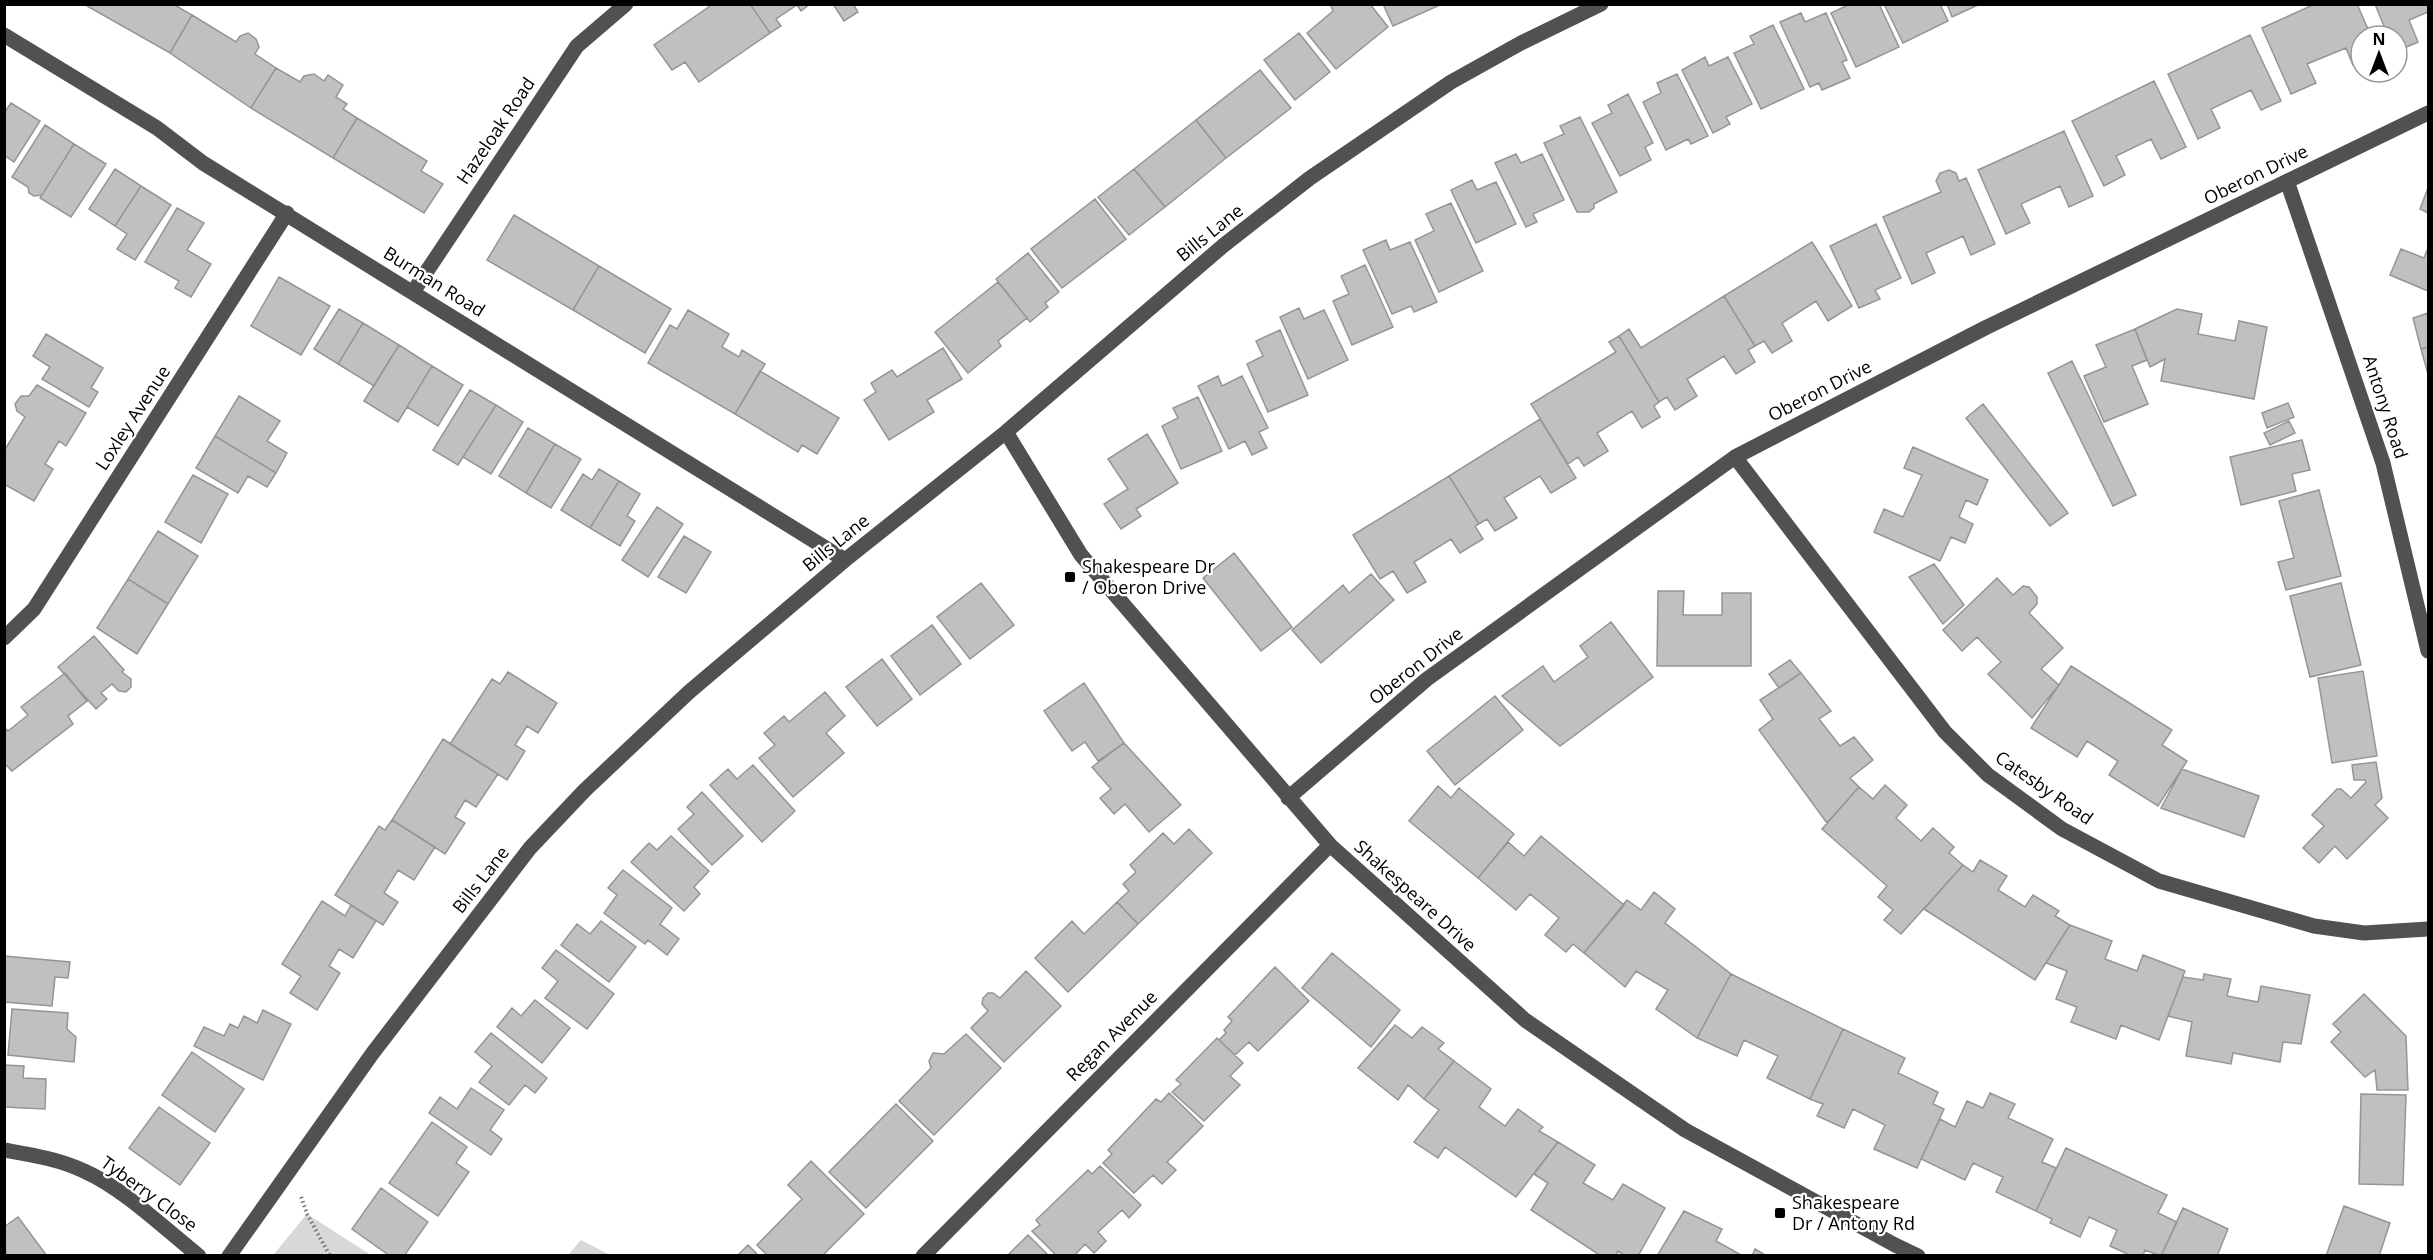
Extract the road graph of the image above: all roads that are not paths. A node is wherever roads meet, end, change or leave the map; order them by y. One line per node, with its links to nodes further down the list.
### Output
1 (626, 4): 7 (street, Hazeloak Road)
2 (1601, 4): 8 (street, Bills Lane)
3 (4, 35): 6 (street, Burman Road)
4 (2428, 113): 5 (street, Oberon Drive)
5 (2287, 181): 9 (street, Oberon Drive); 12 (street, Antony Road)
6 (287, 213): 7 (street, Burman Road); 11 (street, Loxley Avenue)
7 (413, 292): 10 (street, Burman Road)
8 (1006, 432): 10 (street, Bills Lane); 13 (street, Shakespeare Drive)
9 (1735, 457): 13 (street, Oberon Drive); 15 (street, Catesby Road)
10 (845, 560): 18 (street, Bills Lane)
11 (4, 638)
12 (2428, 651)
13 (1288, 798): 14 (street, Shakespeare Drive)
14 (1330, 845): 19 (street, Regan Avenue); 20 (street, Shakespeare Drive)
15 (2428, 929)
16 (4, 1150): 17 (street, Tyberry Close)
17 (199, 1256)
18 (229, 1256)
19 (923, 1256)
20 (1918, 1256)

